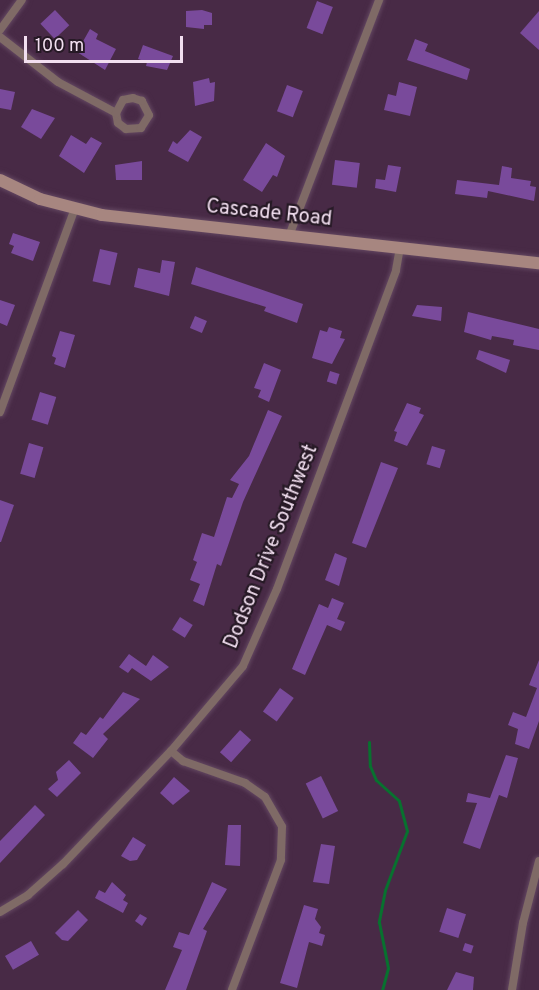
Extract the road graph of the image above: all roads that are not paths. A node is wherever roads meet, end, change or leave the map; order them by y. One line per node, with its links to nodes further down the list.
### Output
1 (22, 0): 3 (street)
2 (379, 0): 8 (street)
3 (0, 30)
4 (0, 37): 5 (street)
5 (116, 113)
6 (0, 180): 7 (main road, Cascade Road)
7 (75, 211): 8 (main road, Cascade Road); 11 (street)
8 (289, 236): 9 (main road, Cascade Road)
9 (400, 248): 10 (main road, Cascade Road); 12 (street, Dodson Drive Southwest)
10 (539, 263)
11 (0, 412)
12 (171, 751): 14 (street, Dodson Drive Southwest); 15 (street)
13 (539, 861): 16 (street)
14 (1, 910)
15 (232, 990)
16 (512, 990)

